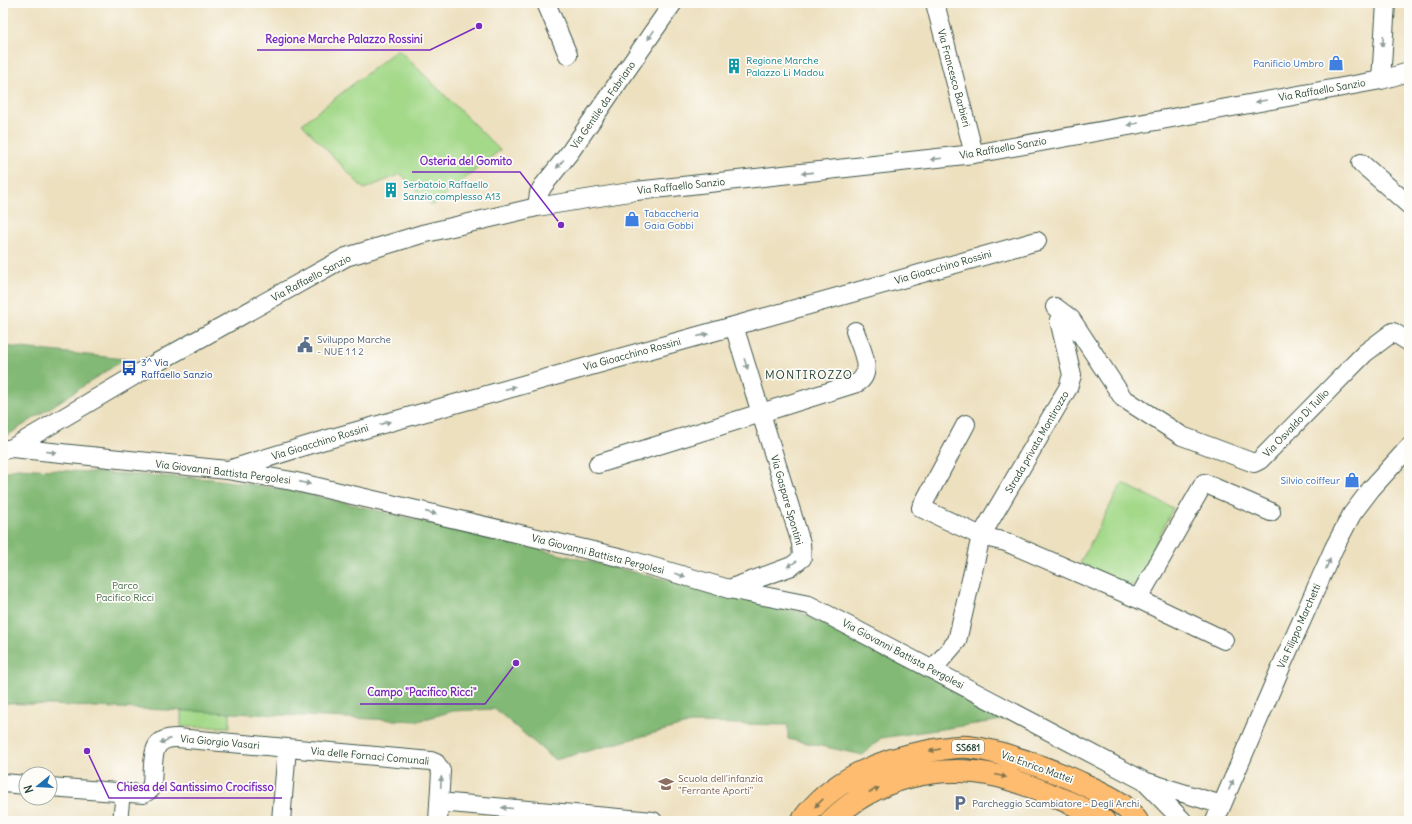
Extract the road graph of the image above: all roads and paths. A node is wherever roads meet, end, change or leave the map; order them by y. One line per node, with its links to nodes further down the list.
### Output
1 (546, 3): 5 (street)
2 (672, 3): 11 (street, Via Gentile da Fabriano, one-way to 11)
3 (935, 3): 8 (street, Via Francesco Barbieri)
4 (1386, 3): 7 (street, one-way to 7)
5 (568, 55)
6 (1409, 72): 7 (street, Via Raffaello Sanzio)
7 (1381, 80): 8 (street, Via Raffaello Sanzio, one-way to 8)
8 (974, 154): 11 (street, Via Raffaello Sanzio, one-way to 11)
9 (1361, 164): 10 (street)
10 (1409, 205)
11 (537, 207): 20 (street, Via Raffaello Sanzio)
12 (1036, 240): 14 (street, Via Gioacchino Rossini)
13 (1057, 313): 16 (street, Via Osvaldo Di Tullio); 24 (street, Strada privata Montirozzo)
14 (734, 326): 17 (street, Via Gaspare Spontini, one-way to 17); 22 (street, Via Gioacchino Rossini, one-way to 14)
15 (855, 332): 17 (street)
16 (1409, 342)
17 (762, 412): 21 (street); 25 (street, Via Gaspare Spontini, one-way to 25)
18 (966, 424): 24 (street)
19 (1409, 447): 36 (street, Via Filippo Marchetti, one-way to 19)
20 (8, 449): 22 (street, Via Giovanni Battista Pergolesi, one-way to 22)
21 (598, 464)
22 (227, 470): 25 (street, Via Giovanni Battista Pergolesi, one-way to 25)
23 (1271, 512): 26 (street)
24 (981, 536): 26 (street); 28 (street, Strada privata Montirozzo)
25 (729, 589): 28 (street, Via Giovanni Battista Pergolesi)
26 (1138, 599): 27 (street)
27 (1224, 640)
28 (933, 669): 30 (street, Via Giovanni Battista Pergolesi)
29 (287, 748): 34 (street, Via Giorgio Vasari, one-way to 34); 35 (street, Via delle Fornaci Comunali, one-way to 29); 39 (street)
30 (1144, 781): 36 (street, Via Giovanni Battista Pergolesi); 46 (street, Via Giovanni Battista Pergolesi)
31 (3, 783): 32 (street)
32 (18, 784)
33 (58, 788): 34 (street, Via Giorgio Vasari)
34 (123, 793): 38 (street)
35 (439, 802): 37 (street, one-way to 35); 40 (street, Via delle Fornaci Comunali)
36 (1219, 813)
37 (602, 819): 41 (street)
38 (120, 821)
39 (281, 821)
40 (438, 821)
41 (654, 821)
42 (802, 821): 45 (highway, Via Enrico Mattei / SS681, one-way to 42)
43 (832, 821): 44 (highway, Via Enrico Mattei, one-way to 44)
44 (1104, 821)
45 (1137, 821)
46 (1183, 821)

